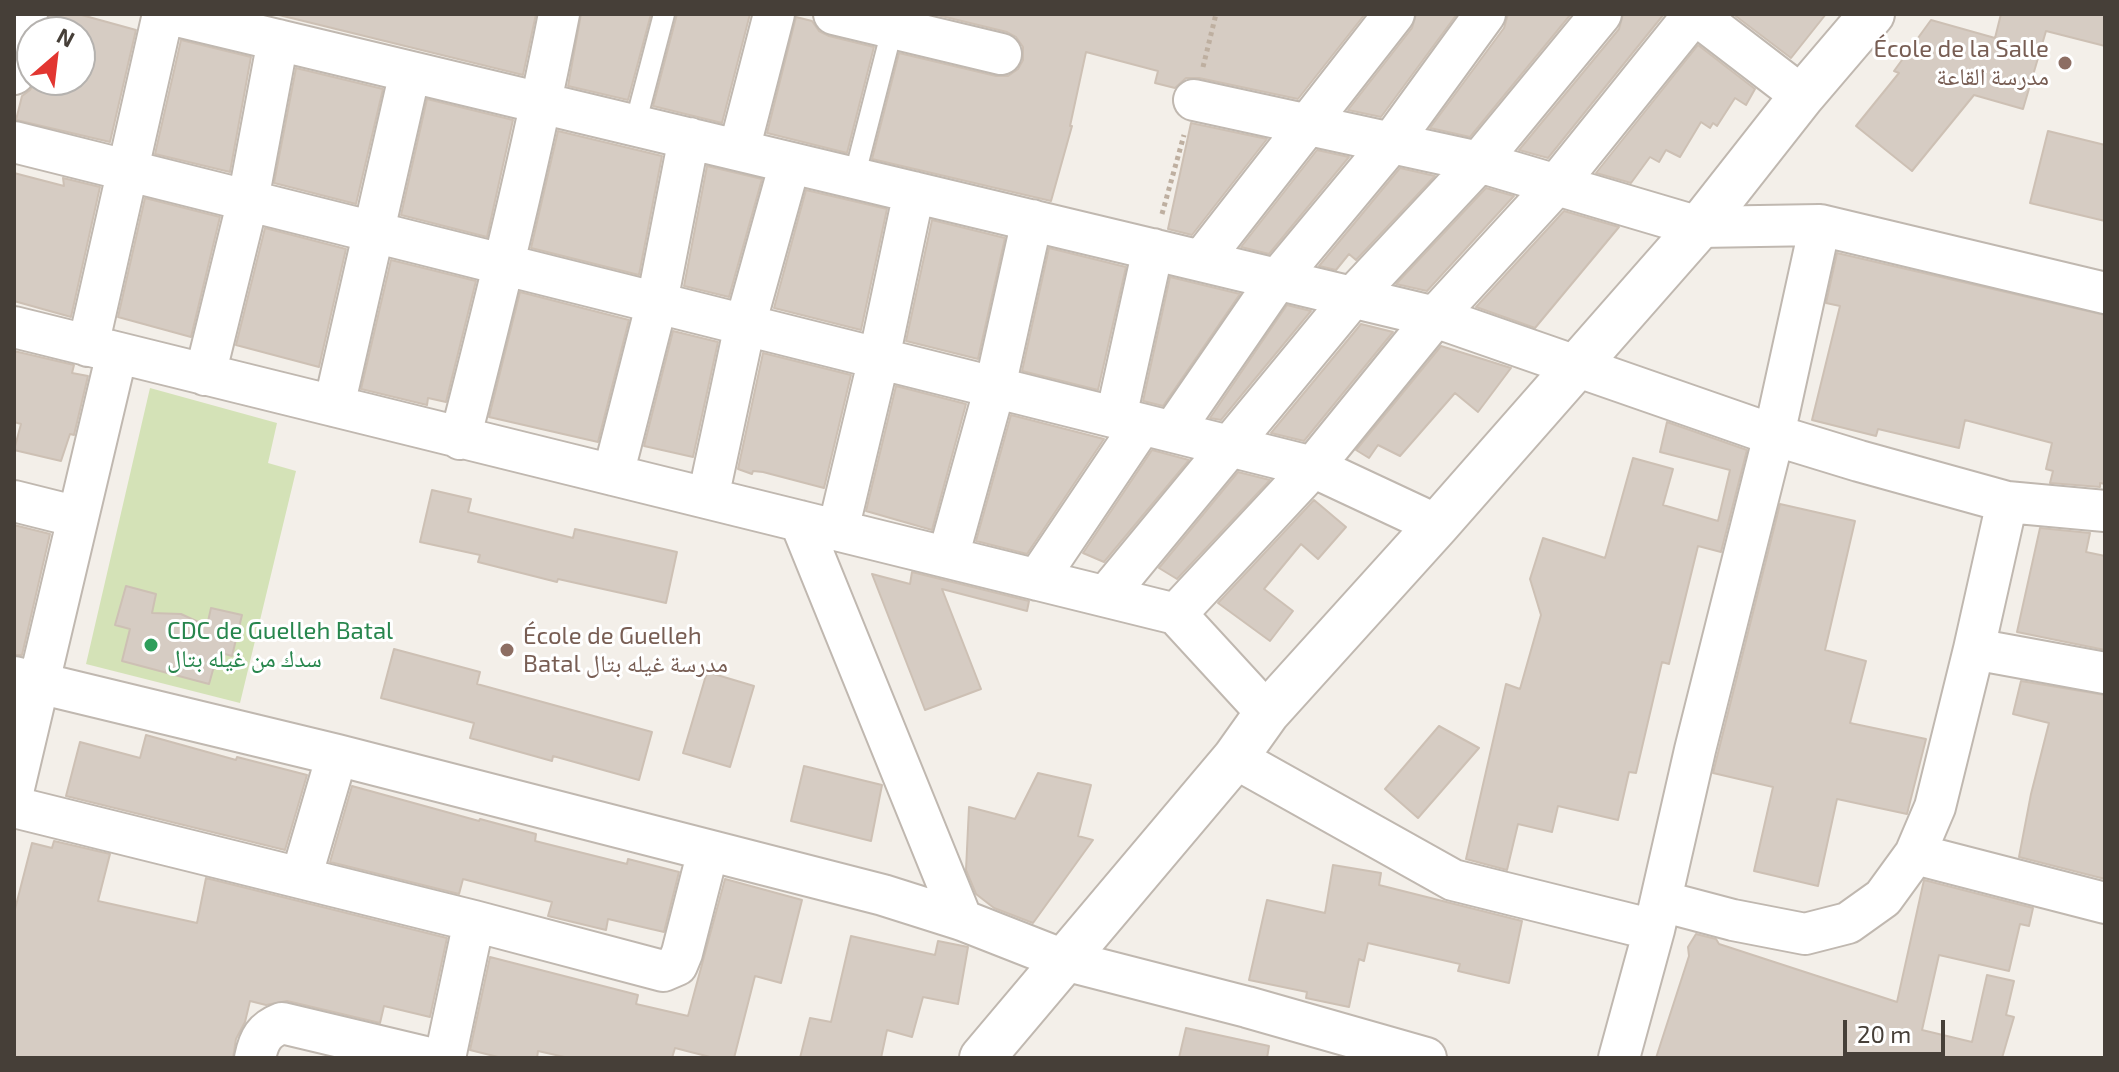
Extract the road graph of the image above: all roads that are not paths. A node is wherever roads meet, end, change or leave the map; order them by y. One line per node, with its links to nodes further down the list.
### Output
1 (27, 14): 17 (street)
2 (166, 14): 12 (street); 29 (street)
3 (559, 14): 20 (street)
4 (664, 14): 22 (lane)
5 (774, 14): 26 (street)
6 (834, 14): 13 (street)
7 (1394, 14): 21 (street)
8 (1485, 14): 25 (street)
9 (1601, 14): 27 (street)
10 (1694, 14): 18 (street); 31 (street)
11 (1872, 14): 18 (street)
12 (208, 19): 14 (street)
13 (894, 21): 15 (street); 30 (lane)
14 (298, 34): 16 (street); 33 (street)
15 (1001, 54)
16 (410, 72): 20 (street); 37 (street)
17 (14, 74)
18 (1802, 96): 36 (street)
19 (1194, 100): 21 (street)
20 (541, 104): 22 (street); 40 (street)
21 (1310, 124): 25 (street); 39 (street)
22 (635, 125): 23 (street)
23 (689, 138): 26 (street); 44 (street)
24 (14, 142): 29 (street)
25 (1391, 143): 27 (street); 41 (street)
26 (739, 150): 28 (street)
27 (1479, 162): 31 (street); 43 (street)
28 (790, 163): 30 (street); 46 (street)
29 (126, 170): 33 (street); 48 (street)
30 (854, 178): 32 (street)
31 (1557, 184): 36 (street); 45 (street)
32 (914, 192): 34 (street); 49 (street)
33 (248, 200): 37 (street); 51 (street)
34 (1032, 220): 38 (street); 52 (street)
35 (1820, 225): 36 (street); 42 (street); 55 (street)
36 (1699, 227): 50 (street)
37 (372, 232): 40 (street); 53 (street)
38 (1153, 249): 39 (street); 54 (street)
39 (1201, 261): 41 (street)
40 (504, 266): 44 (street); 56 (street)
41 (1277, 280): 43 (street); 54 (street)
42 (2105, 293)
43 (1352, 298): 45 (street); 57 (street)
44 (657, 302): 46 (street); 59 (street)
45 (1435, 317): 50 (street); 58 (street)
46 (745, 325): 49 (street); 60 (street)
47 (14, 327): 48 (street)
48 (103, 349): 51 (street); 64 (street)
49 (879, 358): 52 (street); 66 (street)
50 (1575, 367): 55 (street); 65 (street)
51 (205, 375): 53 (street)
52 (995, 387): 54 (street); 67 (street)
53 (334, 406): 56 (street)
54 (1144, 424): 57 (street); 68 (street)
55 (1774, 435): 62 (street); 83 (street)
56 (460, 439): 59 (street)
57 (1231, 446): 58 (street); 69 (street)
58 (1313, 467): 65 (street); 70 (street)
59 (613, 475): 60 (street)
60 (708, 498): 66 (street)
61 (14, 501): 64 (street)
62 (2007, 502): 63 (street); 71 (street)
63 (2105, 511)
64 (78, 517): 73 (street)
65 (1437, 525): 74 (street)
66 (819, 526): 67 (street); 84 (street)
67 (948, 557): 68 (street)
68 (1037, 580): 69 (street)
69 (1106, 596): 70 (street)
70 (1176, 614): 74 (street)
71 (1974, 649): 72 (street); 80 (street)
72 (2105, 673)
73 (26, 680): 75 (street); 77 (street)
74 (1267, 713): 76 (street)
75 (337, 755): 79 (street); 81 (street)
76 (1235, 758): 83 (street); 86 (street)
77 (14, 788)
78 (14, 807): 81 (street)
79 (708, 851): 84 (street); 85 (street)
80 (1915, 854): 82 (street); 83 (street)
81 (301, 878): 85 (street)
82 (2105, 903)
83 (1658, 915): 92 (street)
84 (962, 920): 86 (street)
85 (474, 921): 89 (street)
86 (1064, 960): 90 (street); 91 (street)
87 (255, 1058): 88 (street)
88 (429, 1058)
89 (445, 1058)
90 (982, 1058)
91 (1426, 1058)
92 (1619, 1058)

